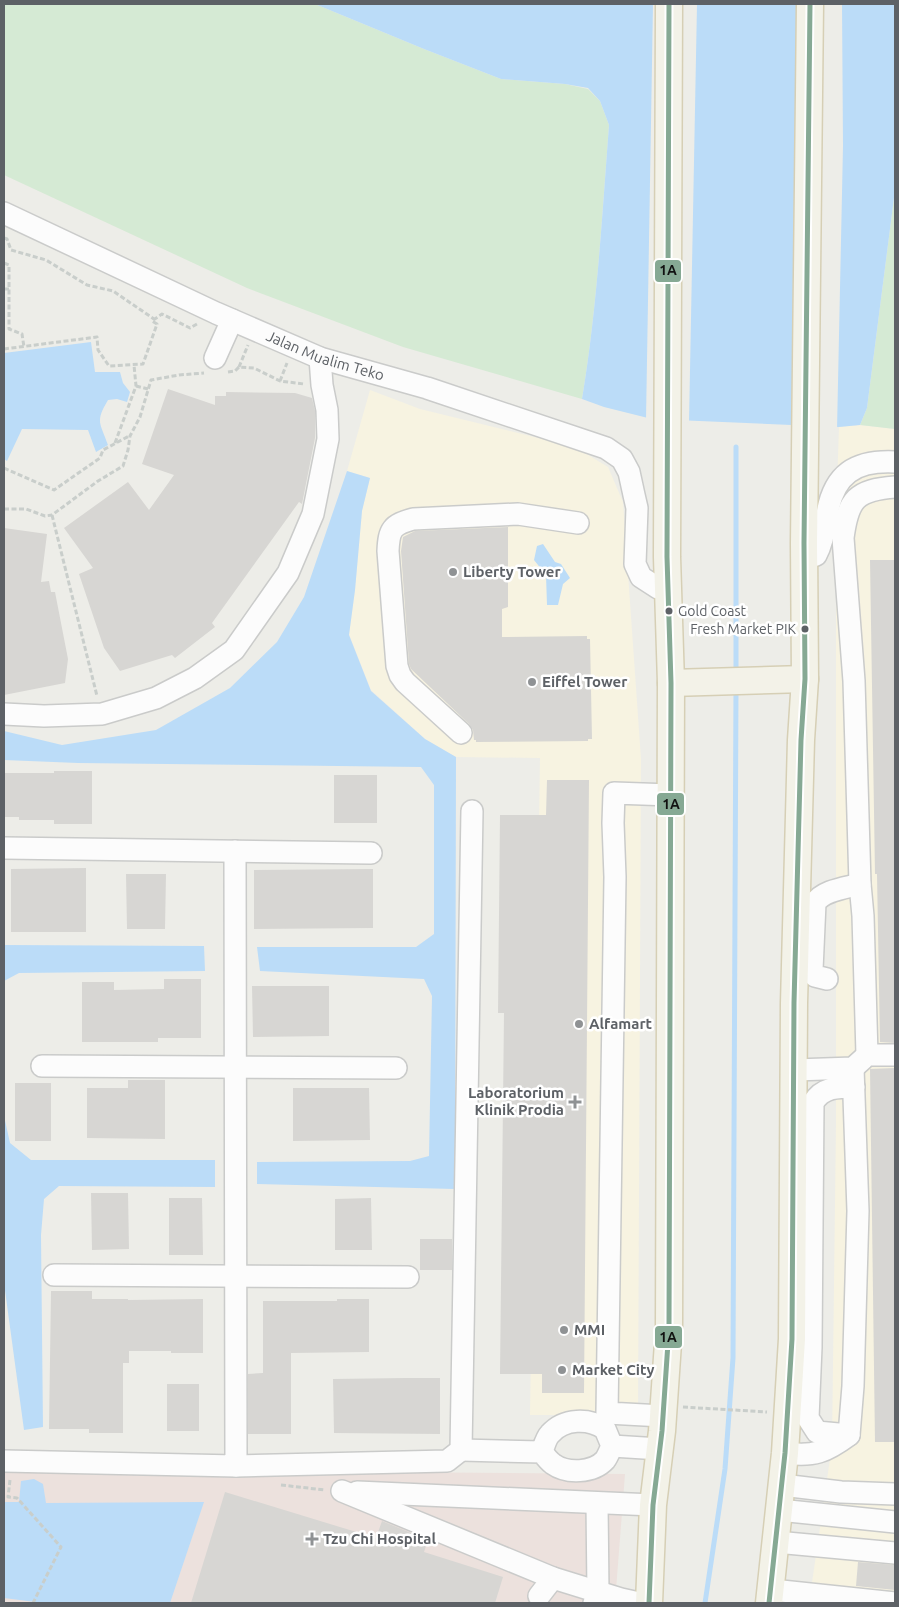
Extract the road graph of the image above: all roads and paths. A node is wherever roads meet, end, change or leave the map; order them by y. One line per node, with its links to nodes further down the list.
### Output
1 (669, 4): 27 (main road)
2 (810, 4): 32 (main road)
3 (4, 213): 10 (street, Jalan Mualim Teko)
4 (4, 238): 11 (path)
5 (4, 263): 7 (path)
6 (4, 275): 7 (path)
7 (10, 277): 9 (path)
8 (4, 289): 9 (path)
9 (10, 289): 12 (path)
10 (224, 317): 11 (path); 14 (street, Jalan Mualim Teko); 16 (street)
11 (154, 319): 15 (path)
12 (24, 347): 13 (path); 15 (path)
13 (4, 349)
14 (320, 358): 18 (street); 26 (street, Jalan Mualim Teko)
15 (134, 365): 17 (path)
16 (216, 368): 18 (path); 19 (path)
17 (136, 386): 19 (path); 21 (path)
18 (322, 386): 37 (street)
19 (148, 389): 20 (path)
20 (130, 436): 21 (path); 29 (path)
21 (115, 443): 23 (path)
22 (895, 462): 32 (street)
23 (5, 469): 24 (path)
24 (4, 474)
25 (895, 487): 31 (street)
26 (634, 495): 27 (street); 33 (street, Jalan Mualim Teko)
27 (667, 496): 33 (main road)
28 (4, 509): 29 (path)
29 (52, 515): 37 (path)
30 (578, 524): 38 (street)
31 (843, 538): 32 (street); 44 (street)
32 (804, 561): 34 (main road)
33 (668, 590): 35 (main road)
34 (805, 680): 35 (main road); 51 (main road)
35 (671, 683): 39 (main road)
36 (4, 714): 37 (street)
37 (102, 714)
38 (461, 733)
39 (671, 795): 55 (main road); 55 (street)
40 (472, 811): 60 (street)
41 (4, 848): 42 (street)
42 (235, 851): 43 (street); 48 (street)
43 (371, 853)
44 (860, 884): 45 (street); 50 (street)
45 (827, 979)
46 (895, 1055): 50 (street)
47 (42, 1066): 48 (street)
48 (235, 1068): 49 (street); 53 (street)
49 (396, 1068)
50 (857, 1072): 51 (street); 57 (street); 57 (street)
51 (794, 1076): 62 (main road)
52 (54, 1275): 53 (street)
53 (235, 1277): 54 (street); 64 (street)
54 (408, 1277)
55 (671, 1411): 56 (path); 59 (main road)
56 (767, 1412)
57 (849, 1435): 62 (street)
58 (612, 1446): 59 (street); 61 (street); 61 (street)
59 (660, 1449): 69 (main road)
60 (461, 1450): 61 (street); 64 (street)
61 (542, 1452)
62 (785, 1452): 67 (main road)
63 (4, 1461): 64 (street)
64 (236, 1466)
65 (895, 1494): 67 (street)
66 (16, 1498): 77 (path)
67 (781, 1498): 70 (street); 71 (main road)
68 (597, 1503): 69 (street); 73 (street); 76 (street)
69 (653, 1505): 79 (main road)
70 (895, 1522)
71 (776, 1542): 72 (street); 75 (main road)
72 (895, 1553)
73 (553, 1578): 74 (street); 76 (street)
74 (539, 1596)
75 (771, 1596): 80 (street)
76 (596, 1598): 78 (street)
77 (33, 1603)
78 (639, 1603)
79 (649, 1603)
80 (895, 1603)

